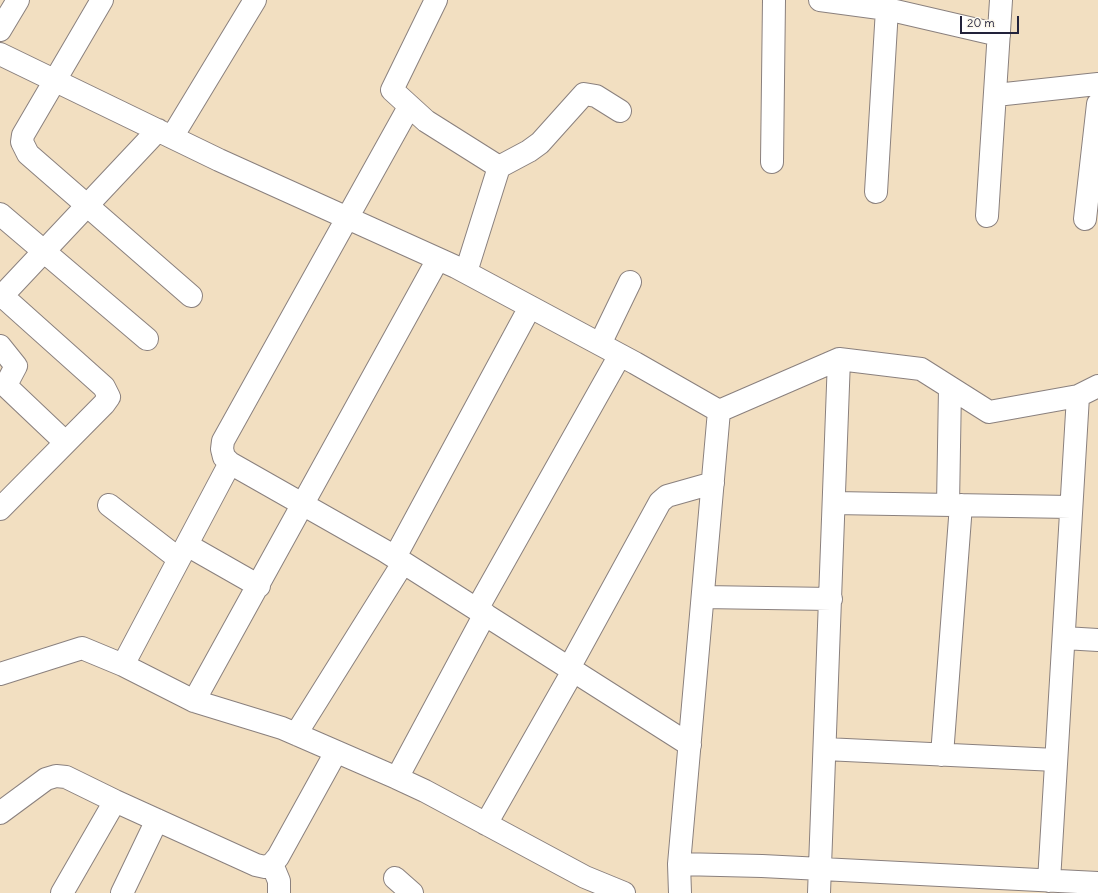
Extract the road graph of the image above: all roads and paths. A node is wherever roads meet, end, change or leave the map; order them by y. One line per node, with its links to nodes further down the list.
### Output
1 (18, 0): 9 (street)
2 (102, 0): 12 (street)
3 (255, 0): 18 (street)
4 (436, 0): 16 (street)
5 (774, 0): 19 (street)
6 (820, 0): 8 (street)
7 (1001, 0): 10 (street)
8 (887, 9): 10 (street); 21 (street)
9 (0, 30)
10 (999, 35): 14 (street)
11 (0, 54): 12 (street)
12 (54, 80): 18 (street); 22 (street)
13 (1098, 84): 14 (street)
14 (996, 95): 24 (street)
15 (1098, 104): 26 (street)
16 (408, 107): 20 (street); 25 (street)
17 (620, 111): 20 (street)
18 (165, 133): 22 (street); 25 (street)
19 (772, 162)
20 (499, 167): 29 (street)
21 (876, 192)
22 (88, 205): 27 (street); 32 (street)
23 (0, 214): 27 (street)
24 (987, 216)
25 (348, 218): 28 (street); 44 (street)
26 (1085, 219)
27 (44, 252): 31 (street); 34 (street)
28 (438, 259): 29 (street); 49 (street)
29 (466, 272): 33 (street)
30 (630, 282): 35 (street)
31 (1, 296): 43 (street)
32 (191, 296)
33 (530, 307): 35 (street); 53 (street)
34 (147, 339)
35 (600, 344): 37 (street)
36 (0, 346): 43 (street)
37 (620, 355): 42 (street); 57 (street)
38 (839, 359): 40 (street); 42 (street); 47 (street)
39 (1098, 386): 41 (street)
40 (950, 388): 41 (street); 50 (street)
41 (1078, 396): 51 (street)
42 (719, 411): 45 (street)
43 (65, 442): 46 (street)
44 (230, 463): 49 (street); 52 (street)
45 (713, 483): 55 (street); 61 (street)
46 (2, 502)
47 (834, 503): 50 (street); 56 (street)
48 (109, 505): 52 (street)
49 (304, 505): 53 (street); 54 (street)
50 (955, 505): 51 (street); 68 (street)
51 (1071, 507): 58 (street)
52 (183, 552): 54 (street); 60 (street)
53 (399, 560): 57 (street); 64 (street)
54 (259, 586): 63 (street)
55 (703, 597): 56 (street); 65 (street)
56 (831, 598): 66 (street)
57 (481, 612): 61 (street); 70 (street)
58 (1064, 638): 59 (street); 69 (street)
59 (1098, 640)
60 (124, 665): 62 (street); 63 (street)
61 (571, 670): 65 (street); 74 (street)
62 (0, 674)
63 (194, 701): 64 (street)
64 (296, 734): 67 (street)
65 (690, 745): 76 (street)
66 (825, 749): 68 (street); 77 (street)
67 (336, 752): 70 (street); 75 (street)
68 (942, 755): 69 (street)
69 (1056, 760): 79 (street)
70 (397, 778): 74 (street)
71 (115, 801): 72 (street); 73 (street); 82 (street)
72 (0, 813)
73 (156, 820): 75 (street); 83 (street)
74 (486, 824): 86 (street)
75 (272, 864): 84 (street)
76 (679, 864): 77 (street); 87 (street)
77 (821, 869): 80 (street); 88 (street)
78 (395, 878): 85 (street)
79 (1049, 881): 80 (street); 81 (street)
80 (946, 884)
81 (1098, 884)
82 (62, 893)
83 (122, 893)
84 (279, 893)
85 (412, 893)
86 (624, 893)
87 (680, 893)
88 (819, 893)

